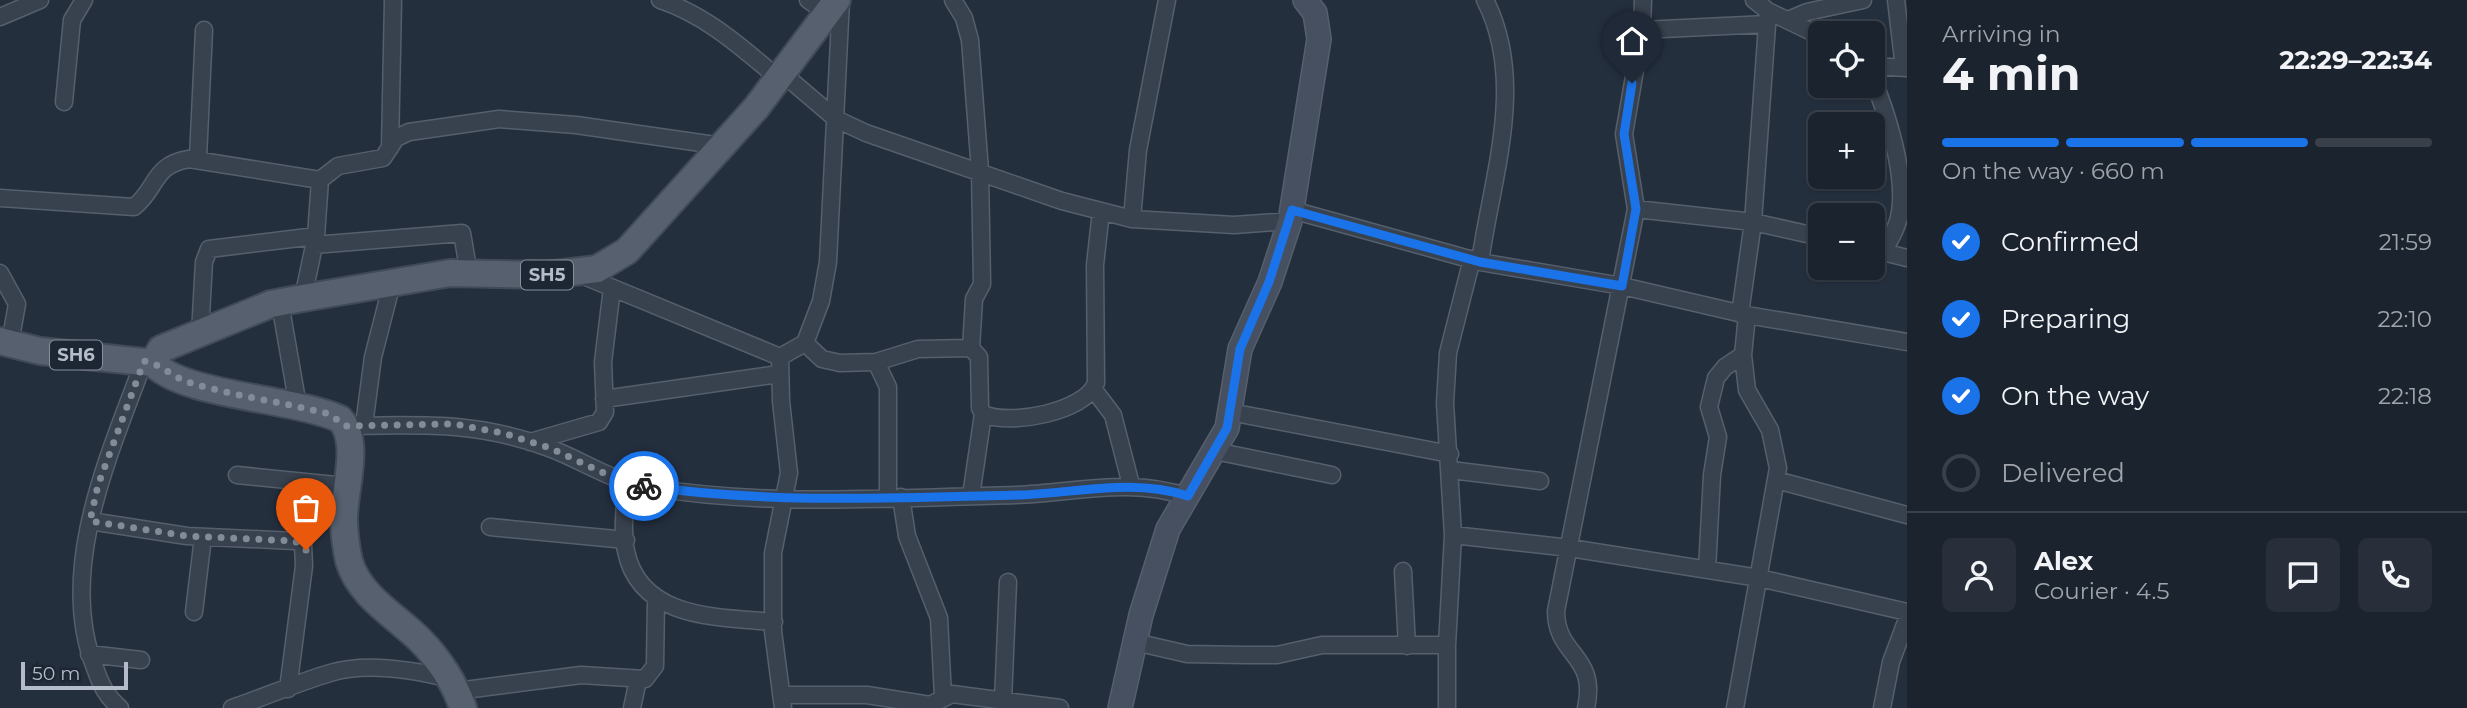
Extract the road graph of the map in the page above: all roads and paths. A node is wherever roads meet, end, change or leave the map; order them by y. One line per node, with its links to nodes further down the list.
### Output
1 (40, 0): 14 (street)
2 (84, 0): 24 (street)
3 (393, 0): 27 (street)
4 (660, 0): 22 (street)
5 (953, 0): 29 (street)
6 (1167, 0): 35 (street)
7 (1306, 0): 34 (street)
8 (1485, 0): 42 (street)
9 (1643, 0): 18 (street)
10 (1754, 0): 15 (street)
11 (1864, 0): 16 (street)
12 (1896, 0): 21 (street)
13 (828, 3): 22 (main road, SH5); 25 (street)
14 (0, 17)
15 (1768, 18): 16 (street); 18 (street); 36 (street)
16 (1788, 20): 19 (street)
17 (204, 30): 28 (street)
18 (1642, 30): 32 (street)
19 (1808, 30)
20 (1885, 67): 21 (street)
21 (1906, 68)
22 (780, 76): 25 (street); 26 (main road, SH5)
23 (1881, 98): 39 (street)
24 (64, 102)
25 (836, 119): 29 (street); 54 (street)
26 (722, 146): 27 (street); 45 (main road, SH5)
27 (390, 148): 30 (street)
28 (198, 158): 30 (street); 31 (street)
29 (980, 171): 33 (street); 55 (street)
30 (320, 180): 38 (street)
31 (0, 198)
32 (1636, 209): 36 (street); 47 (street)
33 (1101, 211): 35 (street); 61 (street)
34 (1291, 216): 35 (street); 42 (street); 64 (street)
35 (1132, 219)
36 (1754, 222): 37 (street); 50 (street)
37 (1808, 234)
38 (315, 240): 44 (street); 49 (street); 51 (street)
39 (1885, 242)
40 (1885, 253): 41 (street)
41 (1907, 258)
42 (1476, 261): 47 (street); 69 (street)
43 (0, 273): 52 (street)
44 (468, 274): 45 (main road, SH5); 46 (main road, SH5)
45 (577, 274): 48 (street)
46 (392, 283): 49 (main road, SH5); 66 (street)
47 (1622, 286): 50 (street); 87 (street)
48 (611, 288): 57 (street); 62 (street)
49 (291, 300): 51 (main road, SH5); 63 (street)
50 (1744, 314): 53 (street); 56 (street)
51 (201, 333): 58 (main road, SH5)
52 (5, 342): 58 (main road, SH6)
53 (1907, 342)
54 (805, 343): 57 (street); 59 (street)
55 (971, 348): 59 (street); 65 (street)
56 (1743, 355): 72 (street); 88 (street)
57 (780, 358): 60 (street)
58 (148, 362): 63 (main road); 82 (street)
59 (876, 362): 79 (street)
60 (779, 374): 62 (street); 80 (street)
61 (1094, 390): 65 (street); 75 (street)
62 (604, 399): 67 (street)
63 (298, 405): 66 (main road)
64 (1230, 412): 68 (street); 69 (street)
65 (983, 414): 77 (street)
66 (355, 426): 67 (street); 76 (main road)
67 (530, 442): 73 (street)
68 (1215, 451): 71 (street); 78 (street)
69 (1450, 462): 74 (street); 84 (street)
70 (237, 475): 76 (street)
71 (1332, 475)
72 (1776, 480): 81 (street); 90 (street)
73 (626, 481): 80 (street); 86 (street)
74 (1539, 481)
75 (1131, 485): 77 (street); 78 (street)
76 (346, 486): 105 (main road)
77 (971, 496): 79 (street)
78 (1188, 496): 98 (street)
79 (895, 497): 80 (street); 106 (street)
80 (782, 498): 96 (street)
81 (1907, 515)
82 (90, 521): 85 (street); 101 (street)
83 (490, 527): 86 (street)
84 (1453, 535): 87 (street); 99 (street)
85 (203, 537): 93 (street); 104 (street)
86 (626, 540): 92 (street)
87 (1570, 548): 88 (street); 117 (street)
88 (1707, 570): 90 (street)
89 (1403, 571): 100 (street)
90 (1759, 578): 94 (street); 118 (street)
91 (1008, 582): 108 (street)
92 (656, 598): 96 (street); 103 (street)
93 (194, 612)
94 (1907, 612)
95 (1907, 619): 97 (street)
96 (774, 622): 107 (street)
97 (1903, 640): 119 (street)
98 (1135, 642): 100 (street); 115 (street)
99 (1447, 645): 100 (street); 116 (street)
100 (1407, 646)
101 (89, 654): 102 (street); 111 (street)
102 (141, 660)
103 (638, 680): 105 (street); 112 (street)
104 (288, 689): 105 (street); 110 (street)
105 (457, 693)
106 (943, 697): 108 (street); 109 (street)
107 (782, 701): 109 (street)
108 (1003, 701): 113 (street)
109 (914, 705)
110 (237, 707)
111 (120, 708)
112 (632, 708)
113 (1054, 708): 114 (street)
114 (1060, 708)
115 (1120, 708)
116 (1447, 708)
117 (1586, 708)
118 (1735, 708)
119 (1882, 708)

